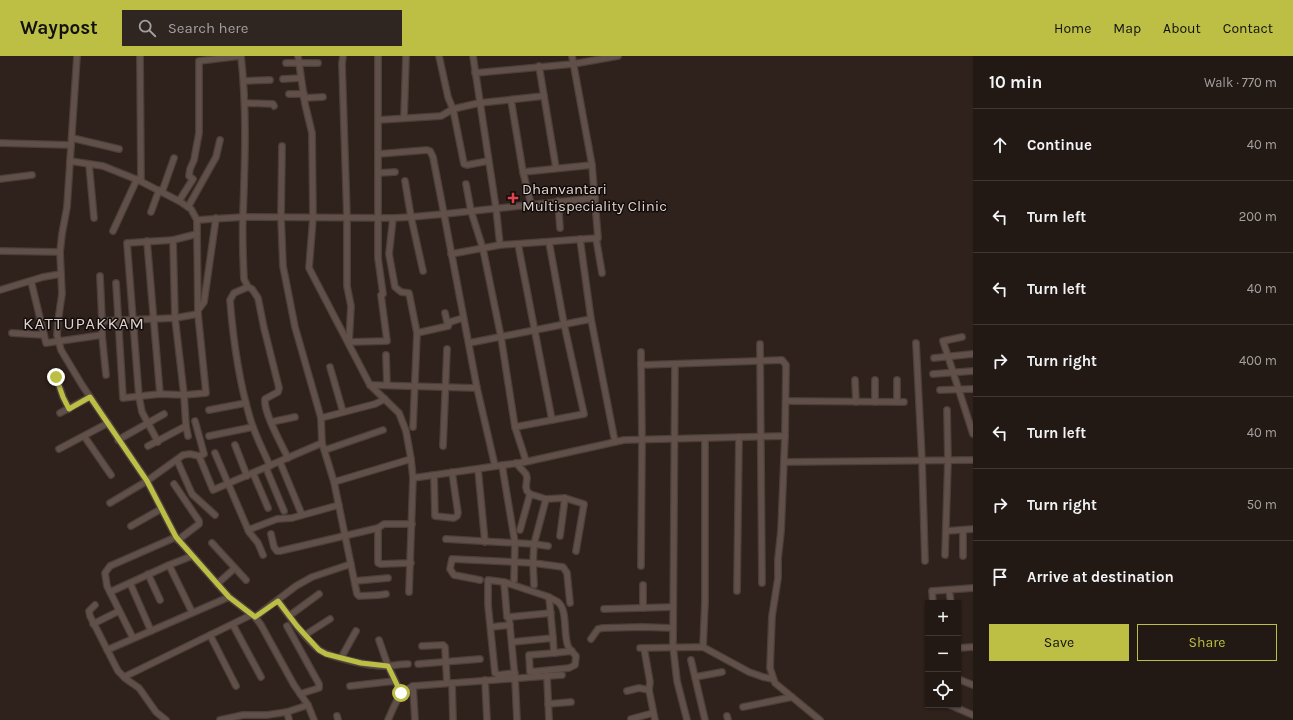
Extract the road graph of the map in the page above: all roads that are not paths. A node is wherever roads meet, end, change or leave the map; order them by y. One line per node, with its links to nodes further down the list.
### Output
1 (77, 56): 34 (street)
2 (140, 56): 52 (street)
3 (241, 56): 12 (street); 22 (street)
4 (298, 56): 14 (street)
5 (343, 56): 71 (street)
6 (378, 56): 33 (street)
7 (406, 56): 32 (street)
8 (440, 56): 31 (street)
9 (473, 56): 18 (street)
10 (572, 56): 16 (street)
11 (618, 56): 16 (street)
12 (209, 58): 57 (street)
13 (286, 63): 14 (street)
14 (299, 63): 15 (street); 19 (street)
15 (318, 63)
16 (573, 64): 17 (street); 45 (street)
17 (539, 66): 18 (street); 25 (street)
18 (475, 73): 29 (street)
19 (301, 78): 20 (street); 24 (street)
20 (283, 79)
21 (270, 80): 22 (street)
22 (244, 81): 28 (street)
23 (289, 94): 24 (street)
24 (304, 96): 26 (street); 70 (street)
25 (544, 96): 27 (street); 46 (street)
26 (323, 97)
27 (511, 100): 29 (street); 48 (street)
28 (245, 103): 30 (street); 65 (street)
29 (479, 103): 31 (street); 43 (street)
30 (274, 106)
31 (453, 109): 32 (street); 43 (street)
32 (404, 118): 33 (street)
33 (378, 120): 40 (street)
34 (72, 138): 37 (street); 39 (street)
35 (220, 140): 60 (street)
36 (0, 143): 37 (street)
37 (71, 145): 42 (street)
38 (282, 146): 66 (street)
39 (119, 149)
40 (378, 154): 49 (street); 64 (street)
41 (174, 158): 55 (street)
42 (70, 161): 44 (street); 87 (street)
43 (488, 161): 61 (street)
44 (89, 164): 52 (street); 68 (street)
45 (592, 165): 46 (street); 56 (street)
46 (556, 168): 48 (street)
47 (395, 172): 49 (street)
48 (523, 172): 59 (street)
49 (378, 173): 72 (street)
50 (32, 175): 51 (street)
51 (0, 179)
52 (139, 180): 55 (street); 76 (street)
53 (405, 181): 67 (street)
54 (466, 184): 62 (street)
55 (161, 191): 57 (street); 63 (street)
56 (595, 198): 58 (street); 78 (street)
57 (179, 201): 60 (street)
58 (558, 201): 59 (street); 75 (street)
59 (531, 204): 61 (street)
60 (188, 207): 74 (street)
61 (496, 208): 62 (street); 84 (street)
62 (471, 211): 64 (street); 85 (street)
63 (151, 212)
64 (444, 214): 67 (street); 88 (street)
65 (243, 216): 66 (street); 69 (street); 95 (street)
66 (281, 217): 70 (street); 162 (street)
67 (411, 217): 73 (street); 89 (street)
68 (94, 218)
69 (216, 218): 74 (street); 97 (street)
70 (313, 218): 71 (street); 116 (street)
71 (347, 218): 72 (street); 116 (street)
72 (378, 218): 73 (street); 116 (street)
73 (393, 218): 110 (street)
74 (197, 220): 77 (street)
75 (560, 228)
76 (113, 230)
77 (197, 234): 79 (street); 97 (street)
78 (596, 238): 80 (street); 90 (street)
79 (173, 240): 81 (street); 99 (street)
80 (580, 240): 82 (street); 102 (street)
81 (147, 241): 101 (street); 103 (street)
82 (549, 242): 83 (street); 106 (street)
83 (518, 244): 84 (street); 108 (street)
84 (500, 245): 85 (street)
85 (484, 248): 88 (street); 113 (street)
86 (0, 251): 87 (street)
87 (60, 252): 91 (street)
88 (451, 254): 100 (street)
89 (423, 271)
90 (602, 273)
91 (61, 274): 93 (street); 115 (street)
92 (100, 276): 104 (street)
93 (31, 281): 96 (street); 111 (street)
94 (116, 283): 105 (street)
95 (248, 287): 154 (street); 165 (street)
96 (0, 290)
97 (198, 312): 99 (street); 147 (street)
98 (445, 313): 107 (street)
99 (175, 318): 101 (street); 147 (street)
100 (464, 318): 107 (street); 118 (street)
101 (155, 319): 103 (street); 146 (street)
102 (591, 319): 106 (street); 185 (street)
103 (134, 320): 105 (street); 149 (street)
104 (102, 321): 105 (street); 112 (street)
105 (118, 321): 149 (street)
106 (564, 324): 108 (street); 163 (street)
107 (448, 326): 110 (street)
108 (534, 330): 113 (street); 163 (street)
109 (12, 333): 111 (street)
110 (417, 333): 140 (street)
111 (44, 335): 115 (street)
112 (102, 335): 115 (street); 133 (street)
113 (501, 337): 118 (street); 171 (street)
114 (962, 337): 124 (street)
115 (58, 341): 148 (street)
116 (349, 343): 138 (street)
117 (916, 343): 200 (street)
118 (469, 344): 142 (street)
119 (760, 344): 126 (street)
120 (447, 349): 141 (street)
121 (641, 352): 128 (street)
122 (972, 354): 124 (street)
123 (386, 355): 139 (street)
124 (949, 357): 125 (street); 131 (street)
125 (934, 358)
126 (760, 361): 127 (street); 151 (street); 177 (street)
127 (675, 364): 128 (street); 181 (street)
128 (641, 365): 183 (street)
129 (330, 367): 158 (street)
130 (973, 372): 131 (street)
131 (954, 373): 132 (street); 145 (street)
132 (933, 374)
133 (106, 375)
134 (56, 377): 155 (street)
135 (855, 380): 152 (street)
136 (875, 380): 153 (street)
137 (897, 380): 153 (street)
138 (370, 385): 139 (street); 150 (street)
139 (387, 385): 140 (street)
140 (414, 385): 141 (street); 170 (street)
141 (445, 387): 142 (street); 189 (street)
142 (477, 388): 205 (street)
143 (972, 389): 145 (street)
144 (940, 390): 145 (street)
145 (959, 390): 173 (street)
146 (160, 394): 147 (street); 149 (street)
147 (184, 395): 168 (street)
148 (90, 397): 155 (street); 166 (street)
149 (139, 397): 167 (street)
150 (385, 399): 158 (street); 195 (street)
151 (786, 401): 152 (street); 178 (street)
152 (856, 402): 153 (street)
153 (875, 402)
154 (246, 403): 156 (street); 169 (street)
155 (69, 409): 159 (street)
156 (209, 410)
157 (947, 410): 197 (street)
158 (343, 412): 162 (street)
159 (60, 413)
160 (164, 414): 167 (street)
161 (295, 417): 165 (street)
162 (321, 418): 186 (street)
163 (552, 420): 171 (street)
164 (195, 421): 193 (street)
165 (271, 422): 194 (street)
166 (108, 423): 174 (street); 182 (street)
167 (148, 423): 182 (street); 184 (street)
168 (186, 426): 175 (street); 184 (street)
169 (253, 427): 176 (street); 206 (street)
170 (412, 427)
171 (516, 427): 199 (street)
172 (383, 430): 191 (street)
173 (973, 434)
174 (84, 436): 190 (street); 210 (street)
175 (188, 436)
176 (209, 436)
177 (760, 436): 178 (street); 179 (street); 267 (street)
178 (785, 436): 202 (street)
179 (739, 437): 180 (street); 273 (street)
180 (705, 438): 181 (street); 313 (street)
181 (674, 439): 183 (street); 287 (street)
182 (118, 440): 214 (street)
183 (642, 440): 185 (street); 257 (street)
184 (158, 442): 188 (street)
185 (615, 442): 199 (street)
186 (322, 443): 191 (street); 194 (street)
187 (235, 445): 212 (street)
188 (148, 446)
189 (443, 446)
190 (60, 449)
191 (324, 450): 215 (street)
192 (215, 453): 217 (street)
193 (199, 456): 196 (street); 217 (street)
194 (288, 458): 201 (street)
195 (411, 459): 213 (street); 215 (street)
196 (177, 460): 214 (street); 226 (street)
197 (948, 460): 198 (street); 200 (street); 235 (street)
198 (973, 460)
199 (526, 461): 203 (street)
200 (922, 461): 202 (street); 252 (street)
201 (280, 462): 206 (street); 227 (street)
202 (784, 462): 333 (street)
203 (516, 463): 204 (street); 218 (street)
204 (502, 465): 205 (street); 243 (street)
205 (494, 466): 207 (street)
206 (268, 467): 209 (street); 225 (street)
207 (478, 468): 208 (street); 241 (street)
208 (452, 472): 211 (street); 211 (street)
209 (254, 473): 212 (street); 223 (street)
210 (111, 475)
211 (434, 475): 213 (street)
212 (247, 476): 217 (street)
213 (412, 478): 228 (street)
214 (147, 481): 221 (street); 224 (street)
215 (334, 482): 222 (street)
216 (174, 484): 239 (street)
217 (229, 484): 232 (street)
218 (530, 494): 220 (street); 233 (street)
219 (565, 498): 220 (street); 238 (street); 246 (street)
220 (546, 499): 244 (street)
221 (110, 503)
222 (339, 505): 227 (street); 237 (street)
223 (268, 508)
224 (161, 509): 229 (street); 239 (street)
225 (284, 511)
226 (215, 515)
227 (302, 515): 232 (street)
228 (412, 524): 230 (street); 253 (street)
229 (131, 526)
230 (378, 528): 237 (street); 253 (street)
231 (973, 529): 234 (street)
232 (248, 530): 247 (street)
233 (520, 530)
234 (962, 530): 235 (street); 250 (street)
235 (946, 531): 248 (street)
236 (271, 534): 237 (street)
237 (345, 535): 255 (street)
238 (560, 536)
239 (177, 539): 249 (street); 274 (street)
240 (446, 539): 241 (street)
241 (486, 542): 243 (street)
242 (212, 543): 258 (street)
243 (515, 543): 244 (street); 251 (street)
244 (534, 544): 245 (street); 254 (street)
245 (548, 546)
246 (576, 551)
247 (263, 555)
248 (945, 555)
249 (192, 556): 256 (street); 268 (street)
250 (963, 556)
251 (515, 562): 254 (street); 262 (street); 263 (street)
252 (925, 562)
253 (411, 563): 275 (street)
254 (533, 563): 269 (street); 284 (street)
255 (351, 564): 264 (street); 283 (street)
256 (169, 565): 259 (street); 290 (street)
257 (641, 566)
258 (235, 568): 261 (street); 268 (street)
259 (148, 574): 266 (street); 280 (street)
260 (388, 578): 264 (street)
261 (246, 580)
262 (480, 580)
263 (514, 580)
264 (355, 581): 277 (street)
265 (504, 582): 279 (street); 294 (street); 300 (street)
266 (130, 583): 274 (street); 302 (street)
267 (762, 583)
268 (217, 584): 278 (street)
269 (534, 585)
270 (643, 585): 286 (street)
271 (973, 588): 272 (street)
272 (949, 590): 281 (street); 282 (street)
273 (737, 591)
274 (110, 592): 289 (street)
275 (409, 592)
276 (319, 594): 293 (street)
277 (386, 594)
278 (229, 597): 290 (street); 292 (street)
279 (549, 597): 291 (street); 317 (street)
280 (160, 600)
281 (933, 600)
282 (951, 600)
283 (278, 601): 292 (street); 293 (street)
284 (570, 603)
285 (95, 605): 296 (street)
286 (643, 608): 287 (street); 288 (street)
287 (672, 608): 301 (street)
288 (604, 609)
289 (119, 611): 296 (street); 306 (street)
290 (192, 612): 302 (street)
291 (551, 613): 294 (street); 307 (street)
292 (253, 616): 297 (street); 345 (street)
293 (289, 616): 305 (street)
294 (509, 617): 298 (street)
295 (330, 619): 305 (street)
296 (93, 624): 316 (street)
297 (233, 625): 304 (street); 332 (street)
298 (510, 625): 300 (street); 310 (street)
299 (287, 626): 345 (street)
300 (491, 628): 328 (street)
301 (673, 628): 308 (street); 312 (street)
302 (151, 631): 306 (street)
303 (356, 631): 319 (street)
304 (210, 635): 330 (street); 339 (street)
305 (305, 635): 319 (street)
306 (132, 638): 316 (street)
307 (553, 638): 310 (street); 318 (street)
308 (591, 639)
309 (379, 640): 325 (street)
310 (512, 642): 328 (street)
311 (422, 646): 322 (street)
312 (673, 647): 313 (street); 342 (street); 367 (street)
313 (703, 647): 333 (street)
314 (973, 647): 315 (street)
315 (961, 648)
316 (107, 650): 330 (street)
317 (572, 651): 318 (street); 318 (street)
318 (554, 653)
319 (341, 658): 325 (street)
320 (480, 659): 322 (street)
321 (691, 660): 331 (street)
322 (446, 662): 324 (street); 337 (street)
323 (408, 664): 325 (street)
324 (418, 664)
325 (388, 666): 336 (street)
326 (722, 672): 331 (street)
327 (562, 675): 329 (street)
328 (515, 676): 329 (street); 334 (street); 364 (street)
329 (547, 676): 348 (street)
330 (124, 677): 356 (street)
331 (695, 677): 368 (street)
332 (261, 678)
333 (774, 679): 346 (street)
334 (485, 680): 337 (street); 363 (street)
335 (961, 680): 338 (street)
336 (395, 682): 340 (street); 344 (street)
337 (449, 683): 341 (street); 362 (street)
338 (973, 685)
339 (236, 686)
340 (350, 686)
341 (413, 686): 344 (street); 361 (street)
342 (649, 690): 343 (street); 353 (street)
343 (627, 691)
344 (401, 693): 360 (street)
345 (300, 694): 349 (street)
346 (792, 697): 350 (street); 369 (street)
347 (571, 702): 348 (street)
348 (548, 704): 365 (street)
349 (308, 705): 352 (street); 359 (street)
350 (743, 707)
351 (956, 708): 354 (street)
352 (287, 712): 357 (street); 358 (street)
353 (653, 713): 355 (street); 366 (street)
354 (973, 716)
355 (631, 719)
356 (166, 720)
357 (220, 720)
358 (289, 720)
359 (314, 720)
360 (388, 720)
361 (415, 720)
362 (453, 720)
363 (487, 720)
364 (517, 720)
365 (549, 720)
366 (655, 720)
367 (687, 720)
368 (705, 720)
369 (820, 720)

